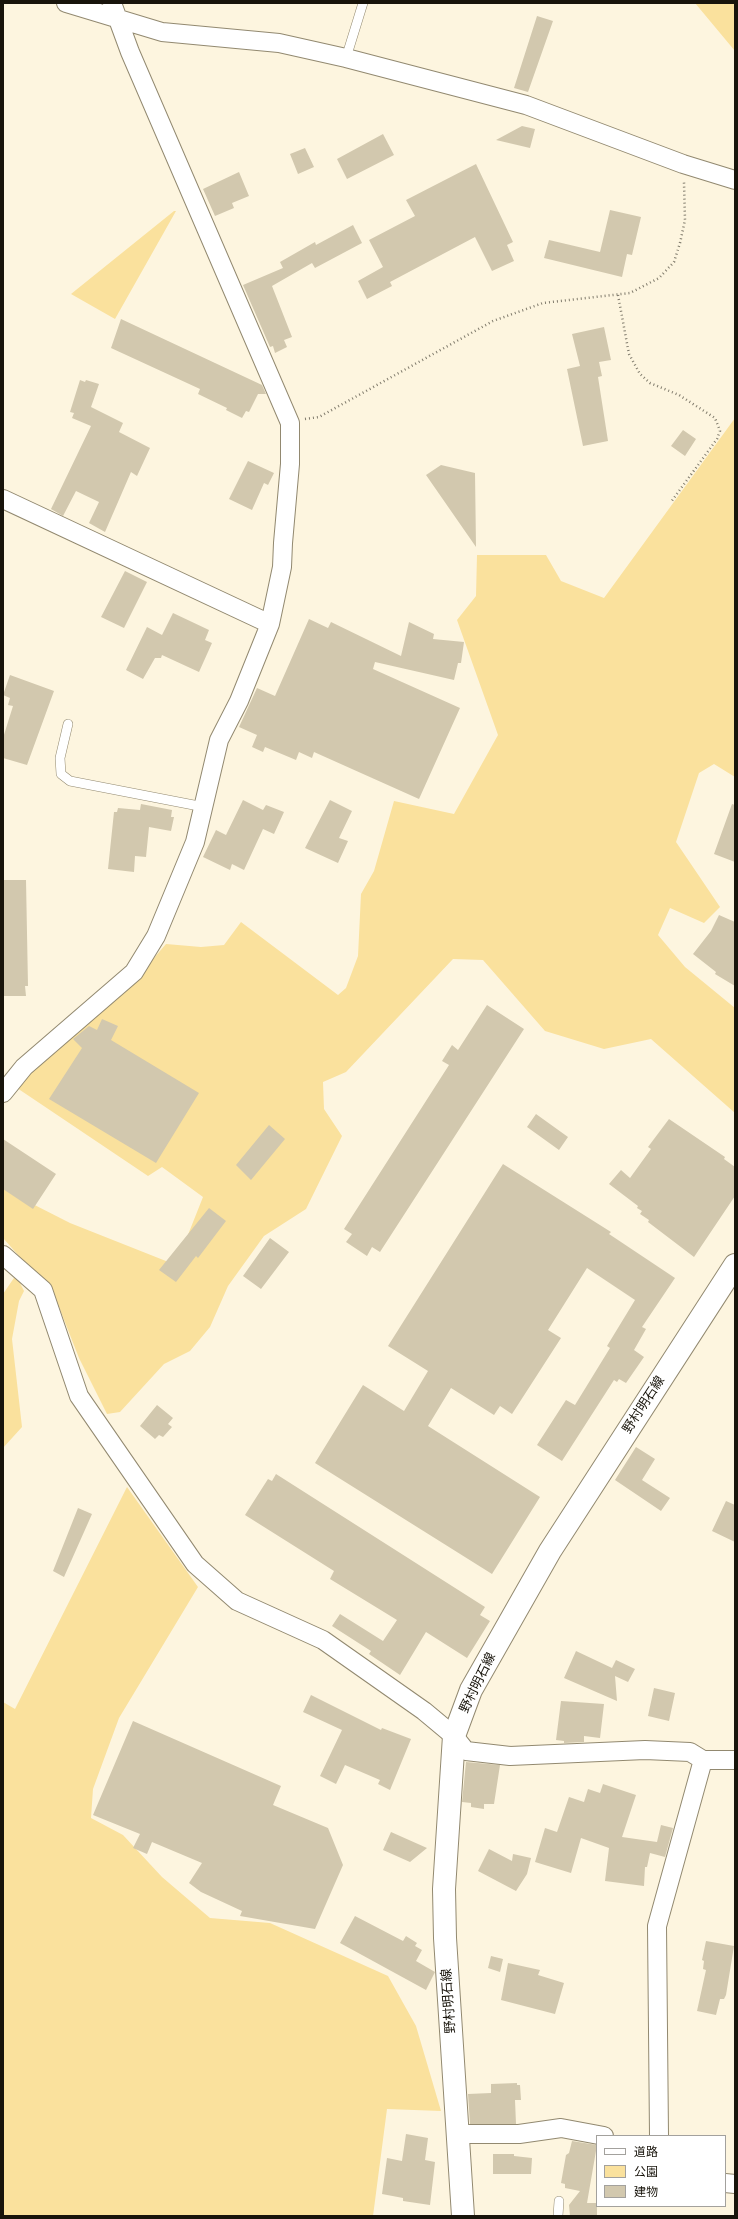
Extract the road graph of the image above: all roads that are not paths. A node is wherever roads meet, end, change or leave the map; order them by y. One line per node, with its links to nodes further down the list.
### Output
1 (66, 3): 3 (street)
2 (363, 3): 4 (lane)
3 (115, 11): 4 (street); 7 (street)
4 (346, 58): 5 (street)
5 (735, 180)
6 (3, 499): 7 (street)
7 (270, 624): 9 (street)
8 (68, 724): 9 (lane)
9 (204, 808): 10 (street)
10 (3, 1094)
11 (3, 1255): 13 (street)
12 (735, 1265): 13 (main road, 野村明石線)
13 (454, 1736): 14 (street); 16 (main road, 野村明石線)
14 (703, 1760): 15 (street); 18 (street)
15 (735, 1760)
16 (457, 2134): 17 (street); 20 (main road, 野村明石線)
17 (599, 2135)
18 (659, 2135)
19 (559, 2201): 21 (lane)
20 (463, 2216)
21 (558, 2216)

